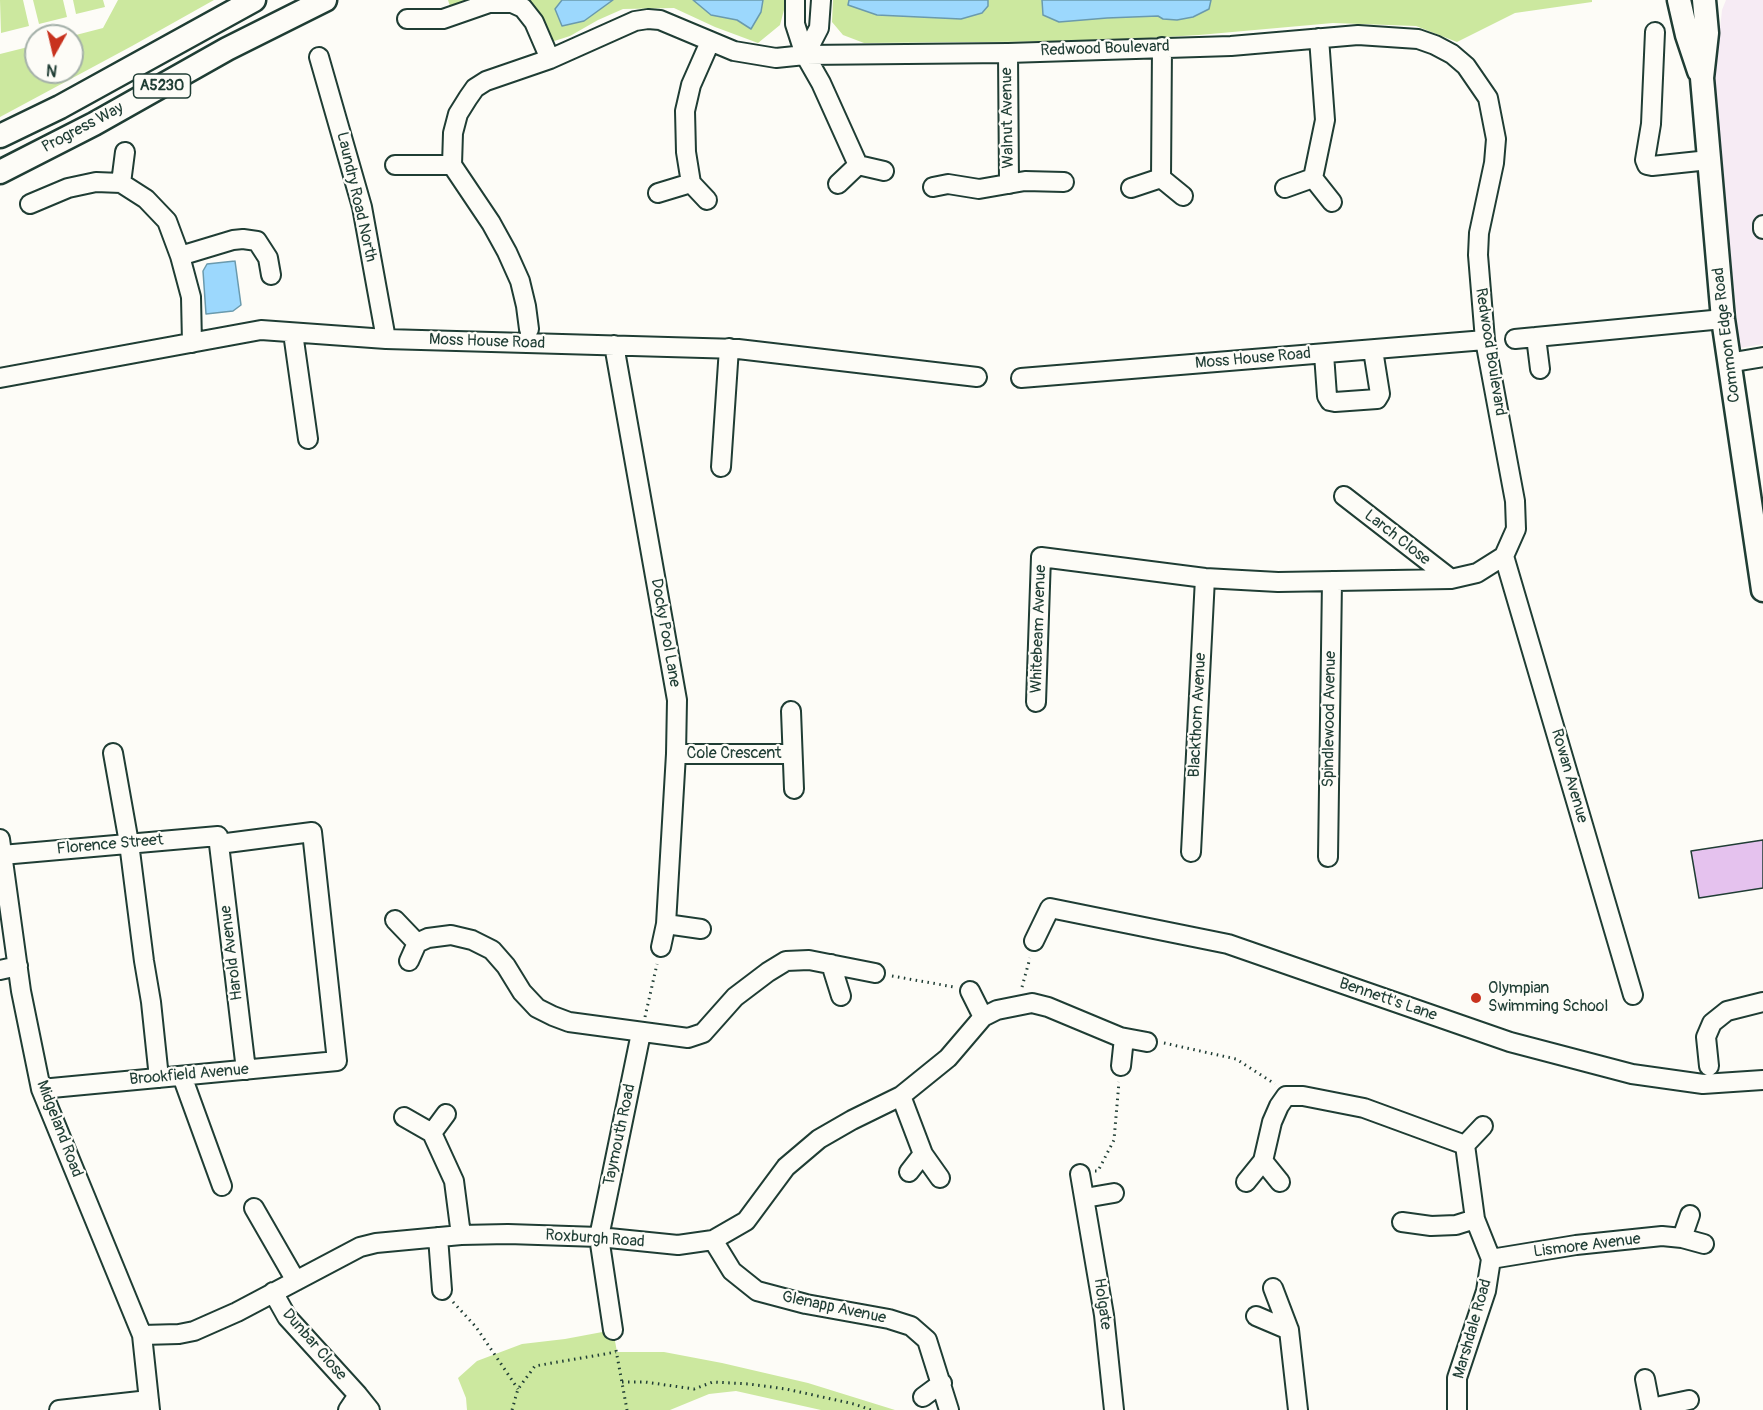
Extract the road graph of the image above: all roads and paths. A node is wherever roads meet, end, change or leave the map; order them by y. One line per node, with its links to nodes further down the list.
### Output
1 (254, 0): 17 (main road, Progress Way / A5230)
2 (325, 0): 24 (main road, Progress Way / A5230)
3 (795, 0): 13 (street)
4 (821, 0): 13 (street)
5 (1679, 0): 16 (main road, Common Edge Road)
6 (1707, 3): 16 (main road, Common Edge Road)
7 (408, 19): 15 (street)
8 (1655, 32): 19 (street)
9 (1319, 38): 11 (street, Redwood Boulevard); 26 (street); 48 (street, Redwood Boulevard)
10 (710, 42): 13 (street, Redwood Boulevard); 15 (street, Redwood Boulevard); 29 (street)
11 (1162, 47): 12 (street, Redwood Boulevard); 25 (street)
12 (1008, 53): 13 (street, Redwood Boulevard); 31 (street, Walnut Avenue)
13 (805, 55): 22 (street)
14 (319, 57): 46 (street, Laundry Road North)
15 (550, 59): 21 (street, Redwood Boulevard)
16 (1702, 78): 19 (main road, Common Edge Road)
17 (0, 136)
18 (125, 152): 28 (street)
19 (1709, 160): 42 (main road, Common Edge Road)
20 (395, 165): 21 (street)
21 (452, 165): 43 (street)
22 (858, 165): 23 (street); 30 (street)
23 (884, 171)
24 (0, 172)
25 (1161, 178): 33 (street); 36 (street)
26 (1313, 178): 34 (street); 38 (street)
27 (1064, 182): 31 (street, Walnut Avenue)
28 (121, 183): 39 (street); 40 (street)
29 (691, 183): 35 (street); 37 (street)
30 (838, 184)
31 (1009, 184): 32 (street, Walnut Avenue)
32 (933, 187)
33 (1131, 188)
34 (1285, 188)
35 (658, 193)
36 (1183, 196)
37 (708, 200)
38 (1332, 202)
39 (30, 204)
40 (180, 256): 41 (street); 49 (street)
41 (271, 275)
42 (1723, 319): 45 (street); 55 (main road, Common Edge Road)
43 (529, 329)
44 (293, 333): 46 (street, Moss House Road); 49 (street, Moss House Road); 60 (street)
45 (1536, 337): 47 (street); 56 (street)
46 (386, 339): 50 (street, Moss House Road)
47 (1515, 339)
48 (1485, 340): 52 (street, Moss House Road); 63 (street, Redwood Boulevard)
49 (192, 343): 58 (street, Moss House Road)
50 (614, 345): 51 (street, Moss House Road); 71 (street, Docky Pool Lane)
51 (729, 348): 57 (street, Moss House Road); 61 (street)
52 (1373, 350): 53 (street, Moss House Road); 53 (street)
53 (1324, 354): 59 (street, Moss House Road)
54 (1763, 357): 55 (street)
55 (1728, 363): 67 (main road, Common Edge Road)
56 (1540, 369)
57 (977, 377)
58 (0, 378)
59 (1021, 378)
60 (308, 439)
61 (721, 467)
62 (1344, 496): 65 (street, Larch Close)
63 (1504, 556): 65 (street); 91 (street, Rowan Avenue)
64 (1205, 578): 66 (street); 68 (street, Whitebeam Avenue); 77 (street, Blackthorn Avenue)
65 (1451, 579): 66 (street)
66 (1332, 581): 78 (street, Spindlewood Avenue)
67 (1763, 590)
68 (1036, 702)
69 (791, 711): 72 (street, Cole Crescent)
70 (113, 753): 75 (street)
71 (676, 754): 72 (street, Cole Crescent); 80 (street, Docky Pool Lane)
72 (792, 754): 73 (street, Cole Crescent)
73 (794, 789)
74 (219, 840): 75 (street, Florence Street); 99 (street, Florence Street); 102 (street, Harold Avenue)
75 (129, 843): 76 (street, Florence Street); 104 (street)
76 (1, 847): 87 (street, Midgeland Road)
77 (1191, 852)
78 (1328, 857)
79 (395, 920): 83 (street)
80 (666, 924): 81 (street); 84 (street, Docky Pool Lane)
81 (701, 929)
82 (1034, 941): 94 (path); 105 (street, Bennett's Lane)
83 (417, 943): 85 (street); 96 (street)
84 (661, 947): 96 (path)
85 (409, 961)
86 (831, 964): 89 (street); 92 (street); 96 (street)
87 (18, 966): 88 (street); 106 (street, Midgeland Road)
88 (0, 970)
89 (874, 973): 90 (path)
90 (970, 991): 95 (street)
91 (1633, 995)
92 (841, 996)
93 (1763, 1002): 101 (street)
94 (1017, 1006): 95 (street); 97 (street)
95 (983, 1017): 107 (street, Roxburgh Road)
96 (641, 1033): 130 (street, Taymouth Road)
97 (1124, 1038): 98 (street); 100 (street)
98 (1148, 1042): 108 (path)
99 (337, 1061): 102 (street, Brookfield Avenue)
100 (1121, 1066): 117 (path)
101 (1709, 1066)
102 (246, 1070): 103 (street, Brookfield Avenue)
103 (182, 1076): 104 (street, Brookfield Avenue); 121 (street)
104 (159, 1078): 106 (street, Brookfield Avenue)
105 (1763, 1080)
106 (41, 1089): 142 (street, Midgeland Road)
107 (901, 1096): 114 (street); 132 (street, Roxburgh Road)
108 (1286, 1096): 113 (street); 115 (street)
109 (446, 1114): 112 (street)
110 (404, 1118): 112 (street)
111 (1483, 1126): 113 (street)
112 (432, 1133): 128 (street)
113 (1465, 1145): 126 (street, Marshdale Road)
114 (923, 1154): 116 (street); 118 (street)
115 (1263, 1161): 119 (street); 120 (street)
116 (909, 1172)
117 (1080, 1174): 123 (street, Holgate)
118 (940, 1178)
119 (1245, 1182)
120 (1280, 1182)
121 (222, 1186)
122 (1114, 1193): 123 (street)
123 (1084, 1198): 159 (street, Holgate)
124 (254, 1208): 135 (street)
125 (1690, 1215): 131 (street)
126 (1475, 1219): 127 (street); 134 (street, Marshdale Road)
127 (1402, 1222)
128 (461, 1236): 129 (street, Roxburgh Road); 130 (street, Roxburgh Road)
129 (438, 1237): 135 (street, Roxburgh Road); 137 (street)
130 (599, 1237): 132 (street, Roxburgh Road); 140 (street)
131 (1682, 1238): 133 (street, Lismore Avenue); 134 (street, Lismore Avenue)
132 (713, 1240): 146 (street, Glenapp Avenue)
133 (1704, 1244)
134 (1491, 1259): 161 (street, Marshdale Road)
135 (296, 1281): 138 (street, Roxburgh Road)
136 (1273, 1288): 141 (street)
137 (442, 1290): 147 (path)
138 (273, 1292): 142 (street, Roxburgh Road); 150 (street, Dunbar Close)
139 (1256, 1316): 141 (street)
140 (613, 1330): 143 (path)
141 (1289, 1330): 160 (street)
142 (142, 1335): 151 (street, Midgeland Road)
143 (616, 1352): 145 (path); 147 (path)
144 (1645, 1379): 152 (street)
145 (622, 1382): 156 (path); 157 (path)
146 (942, 1383): 148 (street); 158 (street, Glenapp Avenue)
147 (518, 1389): 155 (path)
148 (923, 1397)
149 (1689, 1400): 152 (street)
150 (353, 1403): 154 (street, Dunbar Close)
151 (150, 1405): 153 (street)
152 (1651, 1409)
153 (59, 1410)
154 (370, 1410)
155 (512, 1410)
156 (627, 1410)
157 (871, 1410)
158 (949, 1410)
159 (1114, 1410)
160 (1298, 1410)
161 (1456, 1410)

